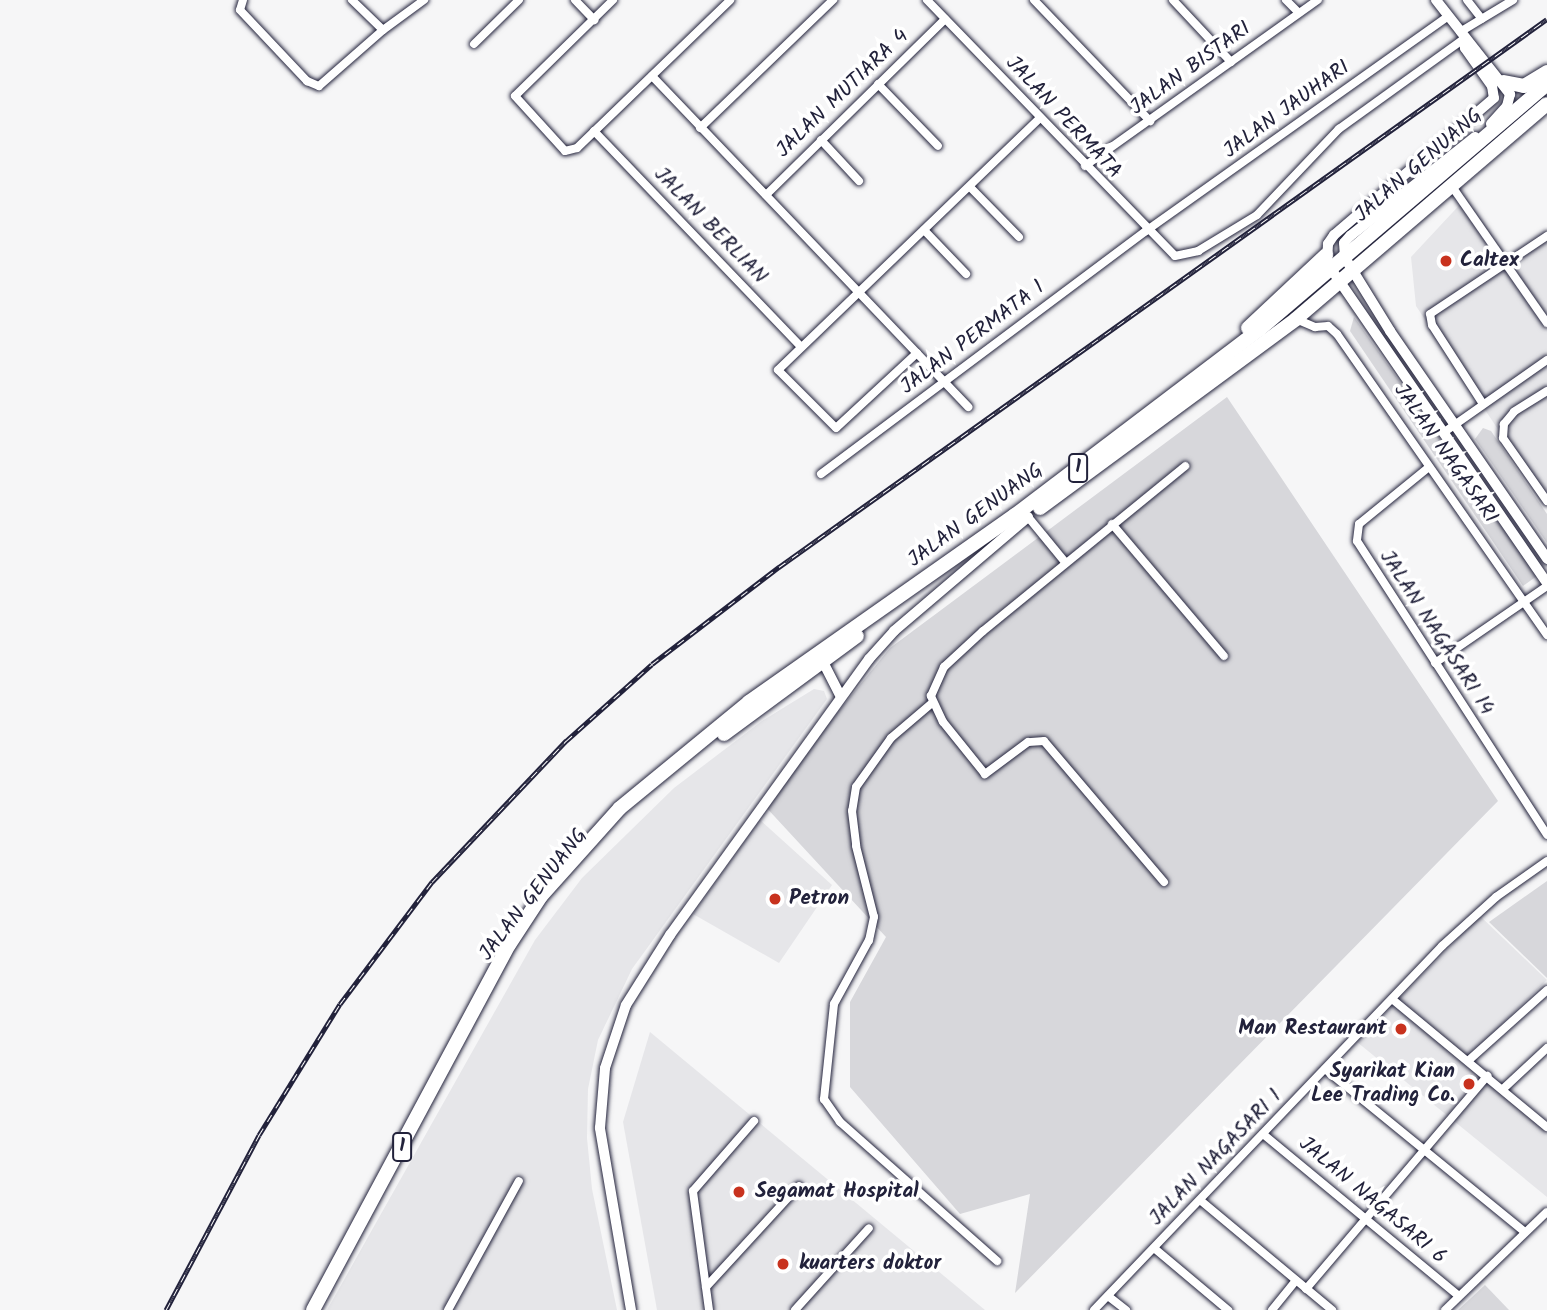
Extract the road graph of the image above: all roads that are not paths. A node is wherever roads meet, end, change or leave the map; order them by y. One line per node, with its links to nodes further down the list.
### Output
1 (243, 0): 22 (street)
2 (352, 0): 22 (street)
3 (424, 0): 22 (street)
4 (519, 0): 24 (street)
5 (576, 0): 21 (street)
6 (613, 0): 21 (street)
7 (730, 0): 27 (street)
8 (833, 0): 34 (street)
9 (927, 0): 19 (street, JALAN PERMATA)
10 (1034, 0): 33 (street)
11 (1172, 0): 25 (street)
12 (1286, 0): 17 (street)
13 (1318, 0): 17 (street, JALAN BISTARI)
14 (1436, 0): 18 (street)
15 (1467, 0): 20 (street)
16 (1513, 0): 20 (street)
17 (1299, 13): 25 (street, JALAN BISTARI)
18 (1448, 16): 23 (street); 44 (street, JALAN JAUHARI)
19 (945, 19): 29 (street, JALAN MUTIARA 4); 32 (street, JALAN PERMATA)
20 (1482, 19): 23 (street)
21 (594, 20): 35 (street)
22 (383, 30)
23 (1462, 35): 28 (street); 44 (street, JALAN PERMATA); 47 (street)
24 (474, 44)
25 (1231, 62): 33 (street, JALAN BISTARI)
26 (1547, 72): 28 (highway)
27 (652, 76): 34 (street); 35 (street)
28 (1504, 82): 49 (street)
29 (878, 84): 36 (street, JALAN MUTIARA 4); 37 (street)
30 (1547, 84): 49 (highway, JALAN GENUANG / 1)
31 (1547, 104): 40 (highway, JALAN GENUANG / 1)
32 (1040, 118): 38 (street, JALAN PERMATA); 41 (street)
33 (1150, 121): 38 (street, JALAN BISTARI)
34 (700, 128): 42 (street)
35 (594, 131): 55 (street, JALAN BERLIAN)
36 (821, 140): 39 (street); 42 (street, JALAN MUTIARA 4)
37 (938, 146)
38 (1085, 166): 44 (street, JALAN PERMATA)
39 (859, 181)
40 (1451, 184): 48 (street); 49 (highway, JALAN GENUANG / 1)
41 (970, 187): 43 (street); 46 (street)
42 (766, 195): 52 (street)
43 (924, 230): 50 (street); 52 (street)
44 (1146, 231): 58 (street, JALAN PERMATA 1)
45 (1547, 236): 48 (street)
46 (1019, 237)
47 (1326, 255): 51 (street); 59 (highway)
48 (1507, 263): 54 (street); 61 (street)
49 (1348, 264): 51 (highway, JALAN GENUANG / 1); 63 (street, JALAN NAGASARI)
50 (966, 274)
51 (1333, 276): 53 (highway, JALAN GENUANG / 1); 59 (highway, JALAN GENUANG / 1); 64 (street, JALAN NAGASARI)
52 (859, 292): 55 (street); 56 (street)
53 (1296, 319): 66 (street, JALAN NAGASARI); 69 (highway, JALAN GENUANG / 1)
54 (1547, 323)
55 (800, 346): 56 (street)
56 (917, 353): 58 (street)
57 (1547, 360): 61 (street)
58 (944, 382): 62 (street); 67 (street, JALAN PERMATA 1)
59 (1191, 382): 76 (highway, JALAN GENUANG / 1)
60 (1547, 391): 68 (street)
61 (1483, 404): 63 (street)
62 (968, 407)
63 (1454, 425): 64 (street); 71 (street, JALAN NAGASARI)
64 (1443, 433): 73 (street, JALAN NAGASARI)
65 (1185, 466): 70 (street)
66 (1429, 467): 74 (street, JALAN NAGASARI); 78 (street, JALAN NAGASARI 14)
67 (821, 474)
68 (1547, 501)
69 (1028, 517): 72 (street); 76 (highway, JALAN GENUANG / 1); 79 (street)
70 (1112, 524): 72 (street); 77 (street)
71 (1547, 559)
72 (1065, 562): 80 (street)
73 (1547, 584): 74 (street)
74 (1524, 601): 75 (street, JALAN NAGASARI); 78 (street)
75 (1547, 635)
76 (820, 656): 79 (street); 109 (highway, JALAN GENUANG / 1)
77 (1224, 656)
78 (1435, 663): 81 (street, JALAN NAGASARI 14)
79 (841, 697): 111 (street)
80 (932, 703): 83 (street); 103 (street)
81 (1547, 835)
82 (1547, 861): 85 (street, JALAN NAGASARI 1)
83 (1164, 882)
84 (1547, 990): 87 (street)
85 (1392, 999): 87 (street); 88 (street, JALAN NAGASARI 1)
86 (1547, 1048): 90 (street)
87 (1468, 1061): 89 (street)
88 (1325, 1069): 93 (street, JALAN NAGASARI 1); 94 (street)
89 (1487, 1076): 90 (street); 94 (street)
90 (1503, 1089): 92 (street)
91 (754, 1121): 105 (street)
92 (1547, 1127)
93 (1263, 1134): 97 (street, JALAN NAGASARI 1); 99 (street, JALAN NAGASARI 6)
94 (1426, 1149): 99 (street); 101 (street)
95 (519, 1181): 110 (street)
96 (799, 1186): 105 (street)
97 (1200, 1200): 102 (street, JALAN NAGASARI 1); 104 (street)
98 (1547, 1212): 101 (street)
99 (1366, 1218): 106 (street); 108 (street, JALAN NAGASARI 6)
100 (869, 1228): 113 (street)
101 (1525, 1232): 108 (street)
102 (1154, 1248): 107 (street, JALAN NAGASARI 1); 116 (street)
103 (997, 1261)
104 (1296, 1280): 106 (street); 117 (street)
105 (706, 1287): 112 (street)
106 (1306, 1289): 118 (street)
107 (1108, 1296): 114 (street, JALAN NAGASARI 1); 115 (street)
108 (1459, 1296): 119 (street)
109 (313, 1310)
110 (448, 1310)
111 (631, 1310)
112 (709, 1310)
113 (795, 1310)
114 (1094, 1310)
115 (1125, 1310)
116 (1228, 1310)
117 (1272, 1310)
118 (1332, 1310)
119 (1445, 1310)

